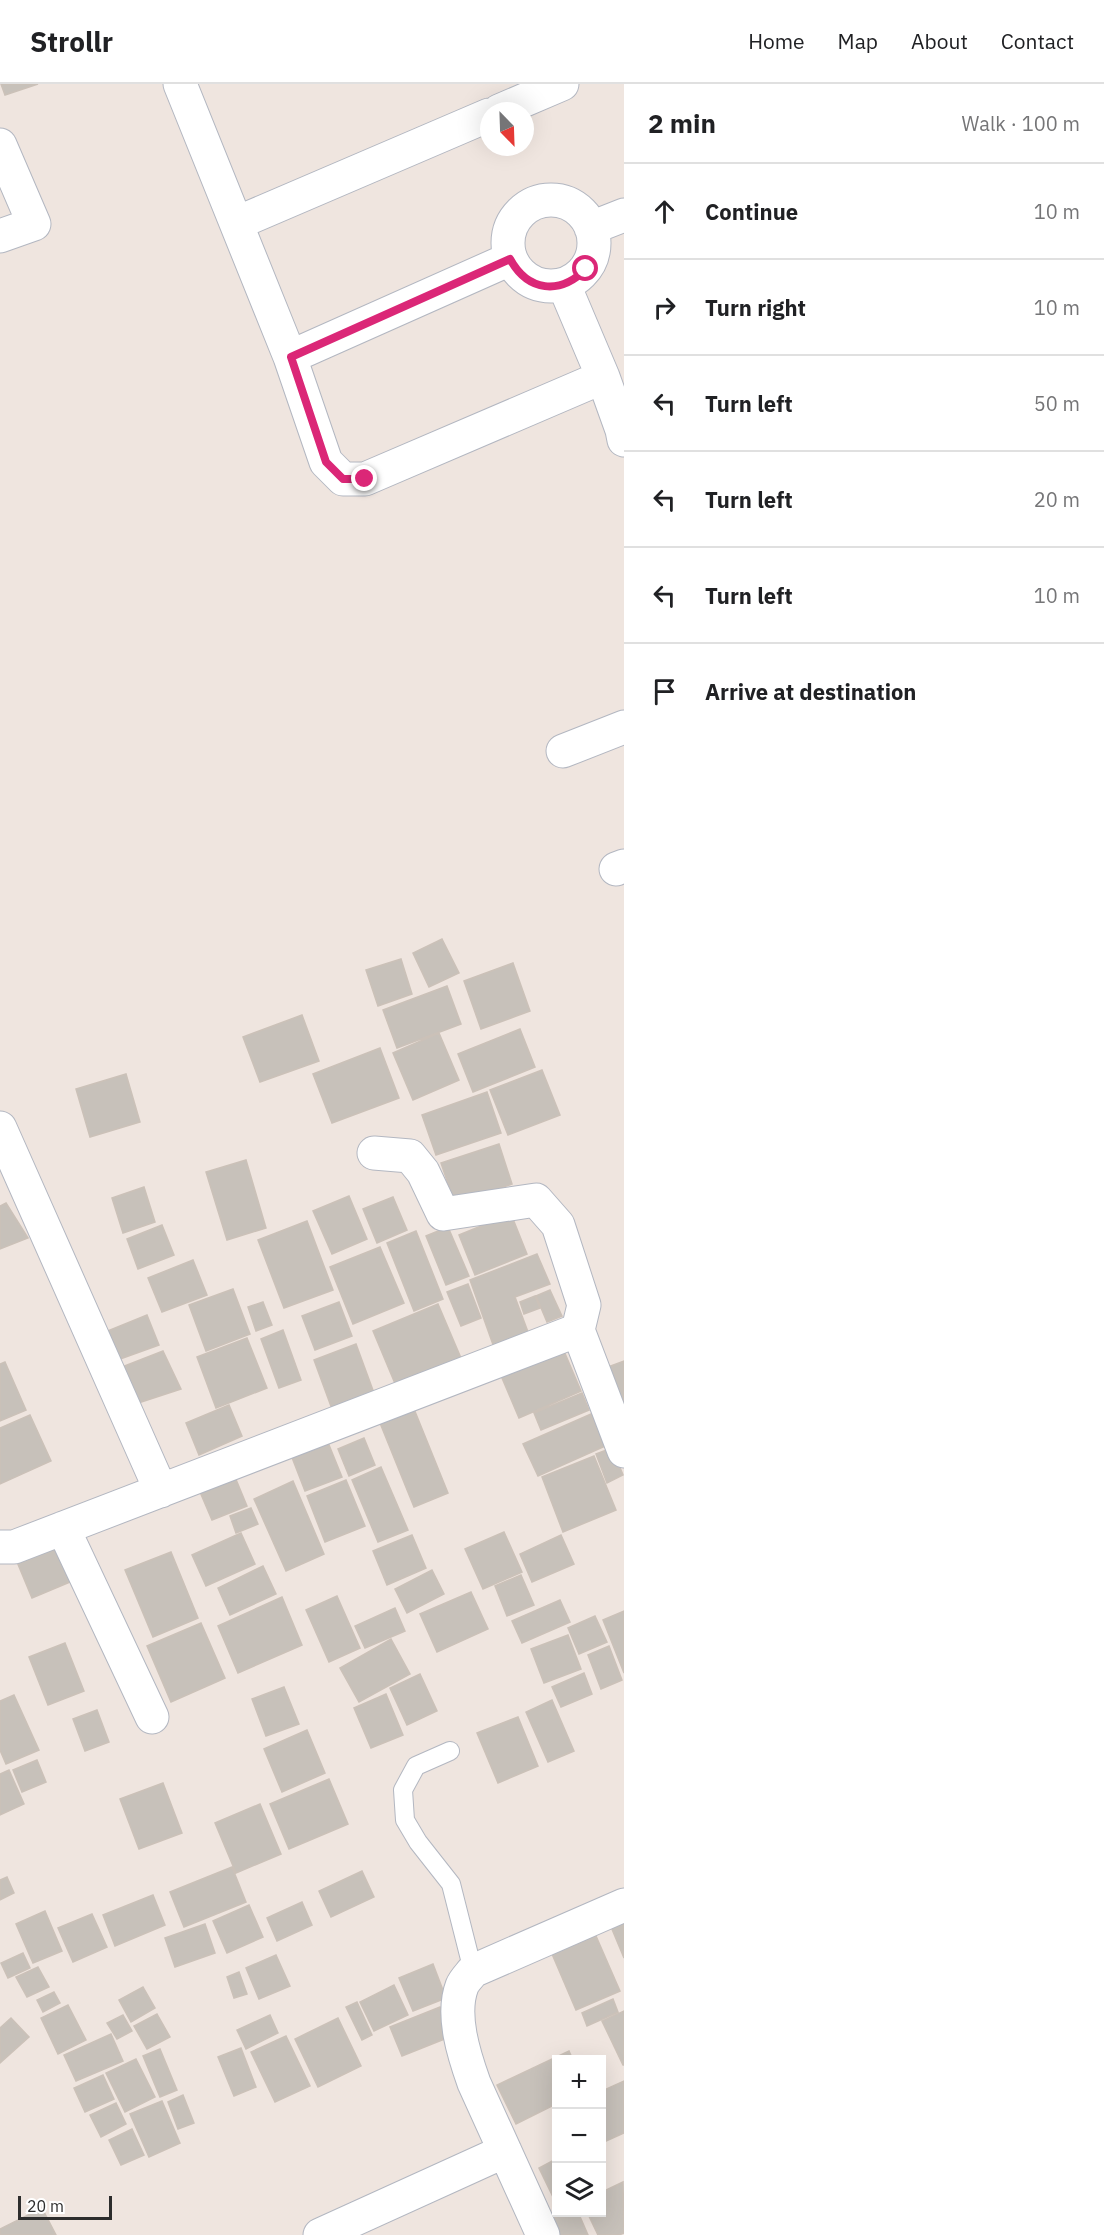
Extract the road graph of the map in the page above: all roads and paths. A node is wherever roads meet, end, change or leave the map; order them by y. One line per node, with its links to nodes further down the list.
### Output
1 (181, 84): 7 (street)
2 (562, 84): 3 (street)
3 (520, 102)
4 (480, 119): 7 (street)
5 (0, 145): 9 (street)
6 (624, 215): 8 (street)
7 (237, 223): 12 (street)
8 (591, 228): 10 (street); 11 (street)
9 (0, 236)
10 (510, 259): 11 (street); 12 (street)
11 (564, 285): 13 (street)
12 (291, 357): 13 (street)
13 (603, 377): 14 (street)
14 (624, 440)
15 (624, 727): 16 (street)
16 (563, 751)
17 (0, 1128): 21 (street)
18 (374, 1153): 19 (street)
19 (578, 1330): 20 (street); 21 (street)
20 (624, 1451)
21 (161, 1491): 22 (street)
22 (63, 1528): 23 (street); 24 (street)
23 (0, 1547)
24 (152, 1717)
25 (450, 1751): 27 (lane)
26 (624, 1905): 27 (street)
27 (473, 1971): 28 (street)
28 (505, 2151): 29 (street); 30 (street)
29 (320, 2235)
30 (543, 2235)

